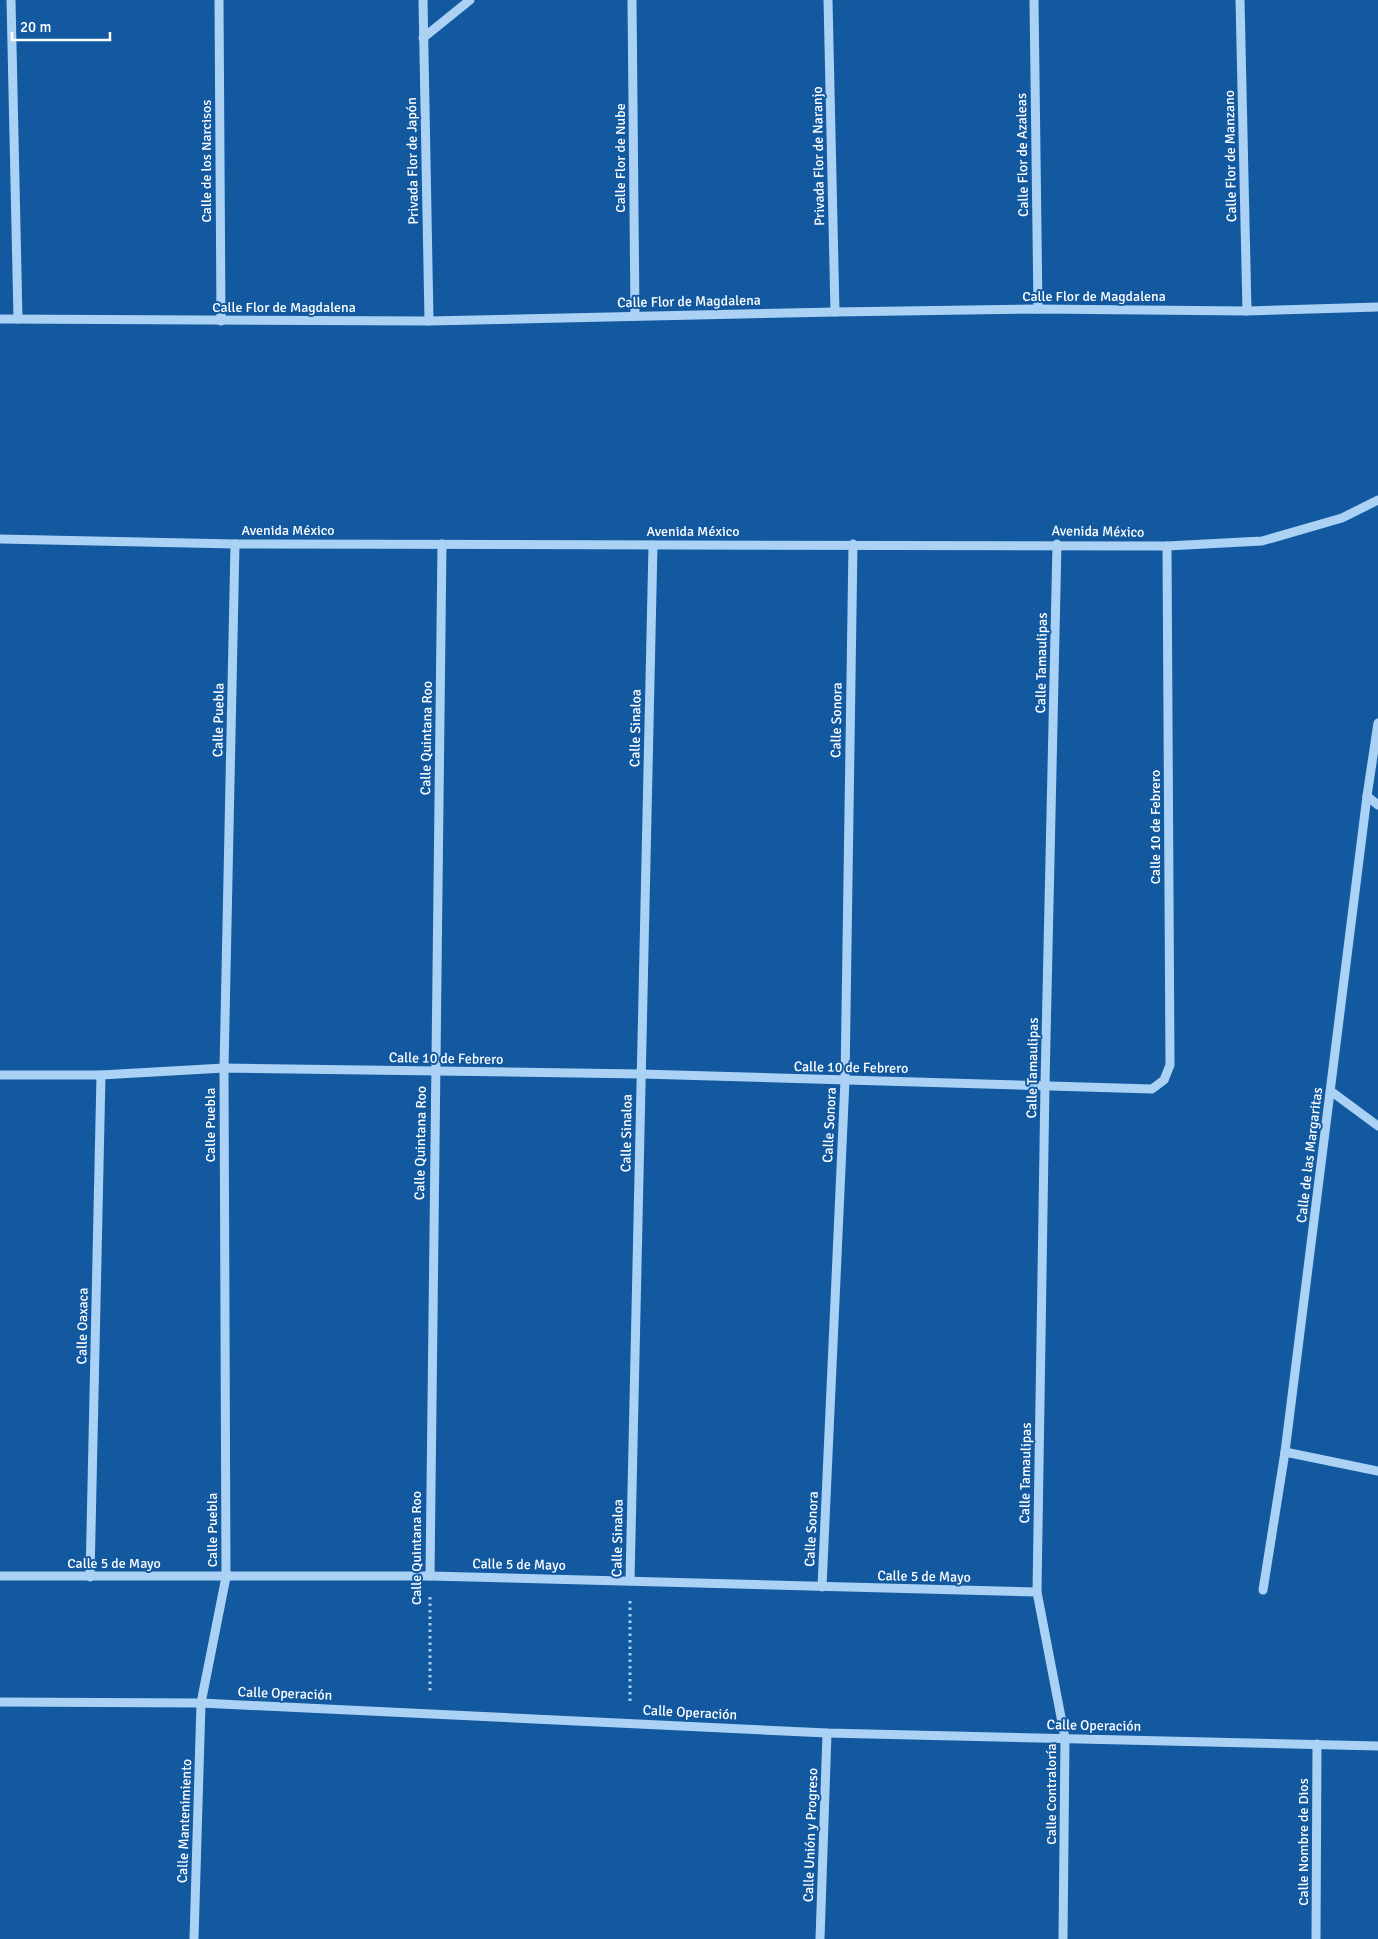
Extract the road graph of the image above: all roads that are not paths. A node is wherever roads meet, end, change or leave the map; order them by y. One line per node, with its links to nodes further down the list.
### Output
1 (11, 0): 16 (street)
2 (219, 0): 17 (street, Calle de los Narcisos)
3 (423, 0): 9 (street, Privada Flor de Japón)
4 (470, 0): 9 (street)
5 (632, 0): 14 (street, Calle Flor de Nube)
6 (828, 0): 13 (street, Privada Flor de Naranjo)
7 (1034, 0): 11 (street, Calle Flor de Azaleas)
8 (1240, 0): 12 (street, Calle Flor de Manzano)
9 (423, 38): 18 (street, Privada Flor de Japón)
10 (1378, 306): 12 (street, Calle Flor de Magdalena)
11 (1038, 309): 12 (street, Calle Flor de Magdalena); 13 (street, Calle Flor de Magdalena)
12 (1247, 311)
13 (835, 312): 14 (street, Calle Flor de Magdalena)
14 (635, 316): 18 (street, Calle Flor de Magdalena)
15 (0, 319): 16 (street, Calle Flor de Magdalena)
16 (18, 319): 17 (street, Calle Flor de Magdalena)
17 (221, 321): 18 (street, Calle Flor de Magdalena)
18 (430, 321)
19 (1378, 500): 26 (street, Avenida México)
20 (0, 540): 21 (street, Avenida México)
21 (235, 544): 22 (street, Avenida México); 30 (street, Calle Puebla)
22 (442, 544): 25 (street, Avenida México); 31 (street, Calle Quintana Roo)
23 (852, 544): 24 (street, Avenida México); 25 (street, Avenida México); 35 (street, Calle Sonora)
24 (1057, 544): 26 (street, Avenida México); 36 (street, Calle Tamaulipas)
25 (653, 545): 32 (street, Calle Sinaloa)
26 (1167, 546): 36 (street, Calle 10 de Febrero)
27 (1378, 723): 28 (street, Calle de las Margaritas)
28 (1367, 796): 29 (street); 37 (street, Calle de las Margaritas)
29 (1378, 805)
30 (224, 1068): 31 (street, Calle 10 de Febrero); 34 (street, Calle 10 de Febrero); 42 (street, Calle Puebla)
31 (434, 1072): 32 (street, Calle 10 de Febrero); 43 (street, Calle Quintana Roo)
32 (641, 1074): 35 (street, Calle 10 de Febrero); 45 (street, Calle Sinaloa)
33 (0, 1075): 34 (street, Calle 10 de Febrero)
34 (101, 1075): 44 (street, Calle Oaxaca)
35 (845, 1080): 36 (street, Calle 10 de Febrero); 46 (street, Calle Sonora)
36 (1045, 1084): 48 (street, Calle Tamaulipas)
37 (1332, 1092): 38 (street); 39 (street, Calle de las Margaritas)
38 (1378, 1126)
39 (1285, 1452): 40 (street); 47 (street, Calle de las Margaritas)
40 (1378, 1471)
41 (0, 1576): 44 (street, Calle 5 de Mayo)
42 (226, 1576): 43 (street, Calle 5 de Mayo); 44 (street, Calle 5 de Mayo); 50 (street, Calle Puebla)
43 (430, 1576): 45 (street, Calle 5 de Mayo)
44 (90, 1577)
45 (630, 1581): 46 (street, Calle 5 de Mayo)
46 (822, 1587): 48 (street, Calle 5 de Mayo)
47 (1263, 1590)
48 (1037, 1592): 52 (street, Calle Contraloría)
49 (0, 1702): 50 (street, Calle Operación)
50 (201, 1703): 51 (street, Calle Operación); 55 (street, Calle Mantenimiento)
51 (828, 1733): 52 (street, Calle Operación); 56 (street, Calle Unión y Progreso)
52 (1065, 1738): 53 (street, Calle Operación); 57 (street, Calle Contraloría)
53 (1317, 1744): 54 (street, Calle Operación); 58 (street, Calle Nombre de Dios)
54 (1378, 1746)
55 (194, 1939)
56 (820, 1939)
57 (1064, 1939)
58 (1316, 1939)

